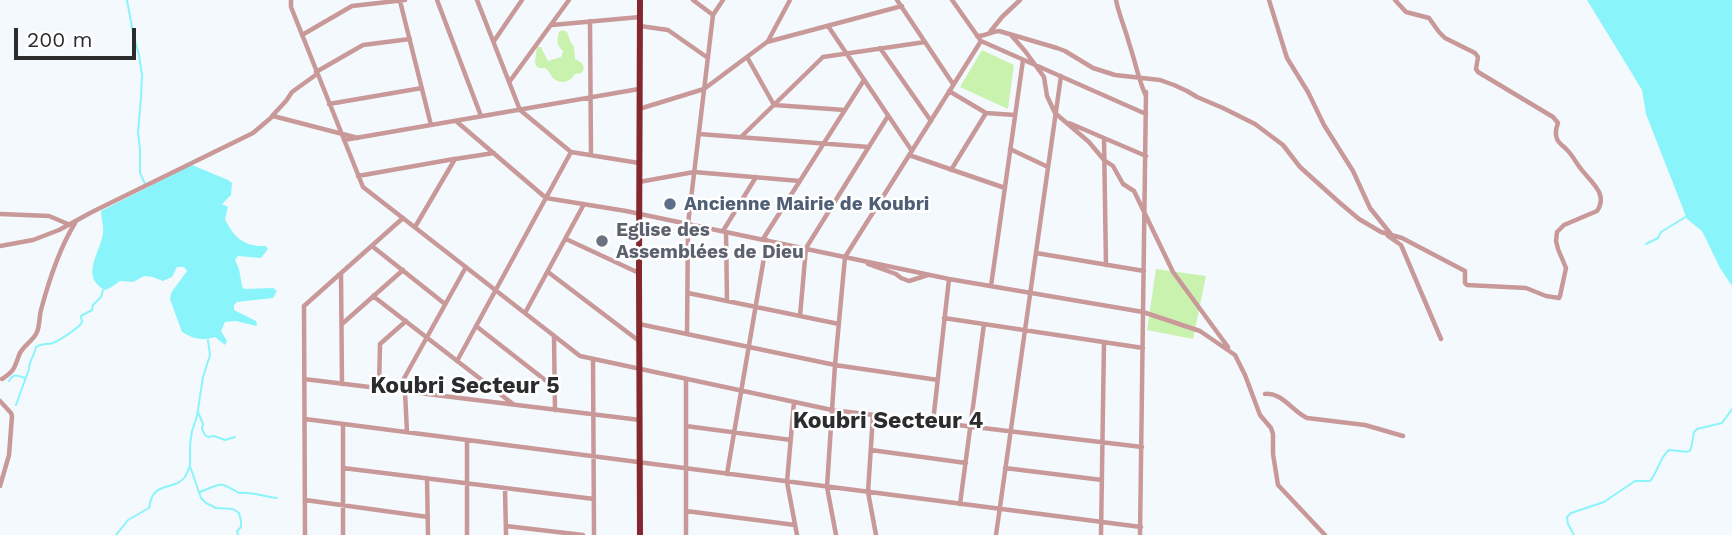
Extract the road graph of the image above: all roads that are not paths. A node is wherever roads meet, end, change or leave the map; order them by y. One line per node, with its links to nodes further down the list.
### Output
1 (291, 0): 30 (street)
2 (354, 0): 20 (street)
3 (402, 0): 19 (street); 32 (street)
4 (438, 0): 63 (street)
5 (477, 0): 34 (street)
6 (522, 0): 34 (street)
7 (569, 0): 26 (street)
8 (640, 0): 24 (highway)
9 (693, 0): 23 (street)
10 (723, 0): 23 (street)
11 (779, 0): 22 (street)
12 (790, 0): 22 (street)
13 (897, 0): 21 (street)
14 (952, 0): 33 (street)
15 (1020, 0): 29 (street)
16 (1116, 0): 45 (street)
17 (1269, 0): 105 (street)
18 (1395, 0): 105 (street)
19 (394, 1): 20 (street)
20 (352, 6): 30 (street)
21 (902, 6): 28 (street); 36 (street)
22 (786, 7): 35 (street)
23 (713, 15): 40 (street)
24 (640, 17): 25 (street); 27 (highway)
25 (590, 22): 26 (street); 53 (street)
26 (551, 25): 47 (street)
27 (640, 26): 40 (street); 50 (highway)
28 (828, 26): 35 (street); 38 (street)
29 (990, 32): 31 (street); 33 (street)
30 (302, 35): 43 (street)
31 (1010, 35): 42 (street); 45 (street)
32 (410, 39): 43 (street); 49 (street)
33 (979, 39): 41 (street); 48 (street)
34 (494, 42): 47 (street)
35 (767, 42): 39 (street)
36 (925, 42): 37 (street); 48 (street)
37 (880, 48): 38 (street); 68 (street)
38 (846, 53): 46 (street); 55 (street)
39 (747, 57): 51 (street); 55 (street)
40 (708, 58): 51 (street)
41 (1023, 60): 42 (street); 61 (street)
42 (1038, 66): 44 (street); 62 (street)
43 (316, 73): 54 (street); 65 (street)
44 (1061, 76): 60 (street); 62 (street)
45 (1139, 78): 60 (street); 104 (street)
46 (864, 80): 58 (street); 64 (street)
47 (509, 82): 57 (street)
48 (953, 84): 52 (street)
49 (422, 88): 54 (street); 69 (street)
50 (639, 89): 53 (street); 56 (highway)
51 (704, 89): 56 (street); 70 (street)
52 (949, 91): 59 (street); 68 (street)
53 (590, 97): 57 (street); 80 (street)
54 (329, 104): 71 (street)
55 (774, 105): 58 (street); 72 (street)
56 (639, 109): 84 (highway)
57 (520, 110): 63 (street); 77 (street)
58 (845, 110): 74 (street)
59 (986, 113): 61 (street); 86 (street)
60 (1146, 114): 81 (street)
61 (1016, 115): 76 (street)
62 (1055, 115): 66 (street); 85 (street)
63 (481, 116): 67 (street)
64 (888, 116): 75 (street); 79 (street)
65 (271, 117): 71 (street); 99 (street)
66 (1063, 120): 73 (street); 83 (street)
67 (456, 121): 69 (street); 78 (street)
68 (931, 121): 79 (street)
69 (432, 125): 71 (street)
70 (699, 134): 72 (street); 87 (street)
71 (343, 137): 88 (street)
72 (741, 137): 74 (street)
73 (1104, 138): 81 (street); 83 (street)
74 (824, 143): 75 (street); 90 (street)
75 (869, 147): 111 (street)
76 (1010, 149): 85 (street); 92 (street)
77 (571, 152): 80 (street); 93 (street)
78 (494, 153): 82 (street); 93 (street)
79 (910, 153): 86 (street); 113 (street)
80 (591, 155): 84 (street)
81 (1146, 156): 97 (street)
82 (455, 159): 88 (street); 102 (street)
83 (1104, 160): 97 (street); 115 (street)
84 (639, 163): 91 (highway)
85 (1048, 167): 112 (street)
86 (951, 170): 92 (street)
87 (694, 172): 89 (street); 91 (street); 100 (street)
88 (358, 176): 98 (street)
89 (756, 177): 90 (street); 103 (street)
90 (800, 181): 107 (street)
91 (639, 182): 96 (highway)
92 (1005, 188): 124 (street)
93 (546, 198): 94 (street); 125 (street)
94 (584, 204): 96 (street); 106 (street)
95 (0, 214): 101 (street)
96 (639, 214): 100 (street); 121 (highway)
97 (1145, 215): 118 (street); 151 (street)
98 (403, 218): 102 (street); 110 (street)
99 (75, 223): 101 (street); 157 (street)
100 (688, 224): 103 (street); 126 (street)
101 (68, 225): 109 (street)
102 (415, 227): 116 (street)
103 (724, 232): 107 (street); 129 (street)
104 (1381, 232): 105 (street); 108 (street)
105 (1392, 236): 108 (street)
106 (566, 239): 119 (street); 121 (street)
107 (765, 240): 111 (street); 131 (street)
108 (1401, 245): 146 (street)
109 (0, 246)
110 (372, 246): 117 (street); 120 (street)
111 (806, 248): 113 (street); 134 (street)
112 (1036, 253): 115 (street); 127 (street)
113 (845, 257): 114 (street); 139 (street)
114 (861, 260): 122 (street); 122 (street)
115 (1106, 265): 118 (street)
116 (466, 267): 125 (street); 130 (street)
117 (402, 270): 128 (street); 130 (street)
118 (1144, 271): 132 (street)
119 (548, 272): 133 (street); 147 (street)
120 (341, 273): 137 (street); 156 (street)
121 (639, 273): 138 (highway)
122 (929, 275): 123 (street)
123 (949, 279): 124 (street); 135 (street)
124 (991, 286): 127 (street)
125 (496, 290): 133 (street); 141 (street)
126 (688, 293): 129 (street); 143 (street)
127 (1030, 293): 132 (street); 142 (street)
128 (373, 296): 136 (street); 137 (street)
129 (727, 301): 131 (street)
130 (445, 304): 145 (street)
131 (755, 307): 134 (street); 149 (street)
132 (1143, 312): 150 (street); 151 (street)
133 (525, 313): 144 (street)
134 (800, 316): 139 (street)
135 (944, 318): 140 (street); 159 (street)
136 (405, 321): 145 (street); 162 (street)
137 (342, 324): 160 (street)
138 (639, 324): 143 (street); 147 (highway)
139 (839, 324): 154 (street)
140 (984, 324): 142 (street); 179 (street)
141 (476, 326): 153 (street); 161 (street)
142 (1025, 330): 148 (street); 180 (street)
143 (687, 334): 149 (street)
144 (554, 336): 152 (street); 161 (street)
145 (427, 337): 153 (street); 163 (street)
146 (1441, 339)
147 (639, 342): 155 (highway)
148 (1104, 342): 150 (street); 186 (street)
149 (748, 347): 154 (street); 164 (street)
150 (1143, 348): 187 (street)
151 (1235, 355): 231 (street)
152 (593, 359): 155 (street); 172 (street)
153 (457, 361): 169 (street)
154 (835, 365): 159 (street); 171 (street)
155 (639, 370): 158 (street); 175 (highway)
156 (304, 379): 160 (street); 174 (street)
157 (2, 380)
158 (686, 380): 164 (street); 178 (street)
159 (937, 380): 176 (street)
160 (342, 384): 162 (street)
161 (554, 387): 170 (street)
162 (379, 388): 163 (street)
163 (397, 391): 165 (street)
164 (741, 391): 168 (street); 182 (street)
165 (405, 392): 169 (street); 181 (street)
166 (1265, 394): 183 (street)
167 (0, 401): 200 (street)
168 (794, 402): 171 (street); 185 (street)
169 (514, 405): 170 (street)
170 (555, 410): 172 (street)
171 (832, 410): 173 (street); 201 (street)
172 (593, 415): 175 (street); 189 (street)
173 (873, 415): 176 (street); 188 (street)
174 (304, 419): 177 (street); 205 (street)
175 (640, 420): 190 (highway)
176 (933, 422): 179 (street)
177 (343, 424): 181 (street); 192 (street)
178 (686, 426): 182 (street); 193 (street)
179 (970, 426): 180 (street); 191 (street)
180 (1010, 431): 186 (street); 194 (street)
181 (407, 432): 184 (street)
182 (734, 433): 185 (street); 195 (street)
183 (1403, 436)
184 (467, 440): 189 (street); 199 (street)
185 (791, 440): 198 (street)
186 (1103, 443): 187 (street); 197 (street)
187 (1142, 447): 214 (street)
188 (871, 450): 191 (street); 203 (street)
189 (593, 457): 190 (street); 204 (street)
190 (640, 463): 193 (street); 223 (highway)
191 (966, 463): 206 (street)
192 (343, 468): 196 (street); 207 (street)
193 (686, 468): 195 (street); 209 (street)
194 (1005, 468): 197 (street); 208 (street)
195 (727, 474): 198 (street)
196 (427, 478): 199 (street); 210 (street)
197 (1102, 480): 211 (street)
198 (787, 482): 201 (street); 212 (street)
199 (467, 483): 202 (street); 219 (street)
200 (0, 485)
201 (827, 487): 203 (street); 226 (street)
202 (505, 488): 204 (street); 213 (street)
203 (868, 492): 206 (street); 227 (street)
204 (594, 499): 222 (street)
205 (305, 500): 207 (street); 216 (street)
206 (960, 504): 208 (street)
207 (343, 505): 210 (street); 217 (street)
208 (999, 509): 211 (street); 228 (street)
209 (686, 511): 212 (street); 224 (street)
210 (428, 517): 218 (street)
211 (1101, 522): 214 (street); 229 (street)
212 (795, 524): 225 (street)
213 (506, 526): 215 (street); 220 (street)
214 (1141, 527): 230 (street)
215 (556, 533): 221 (street)
216 (305, 535)
217 (343, 535)
218 (428, 535)
219 (467, 535)
220 (506, 535)
221 (583, 535)
222 (594, 535)
223 (640, 535)
224 (686, 535)
225 (797, 535)
226 (836, 535)
227 (877, 535)
228 (996, 535)
229 (1101, 535)
230 (1140, 535)
231 (1325, 535)

